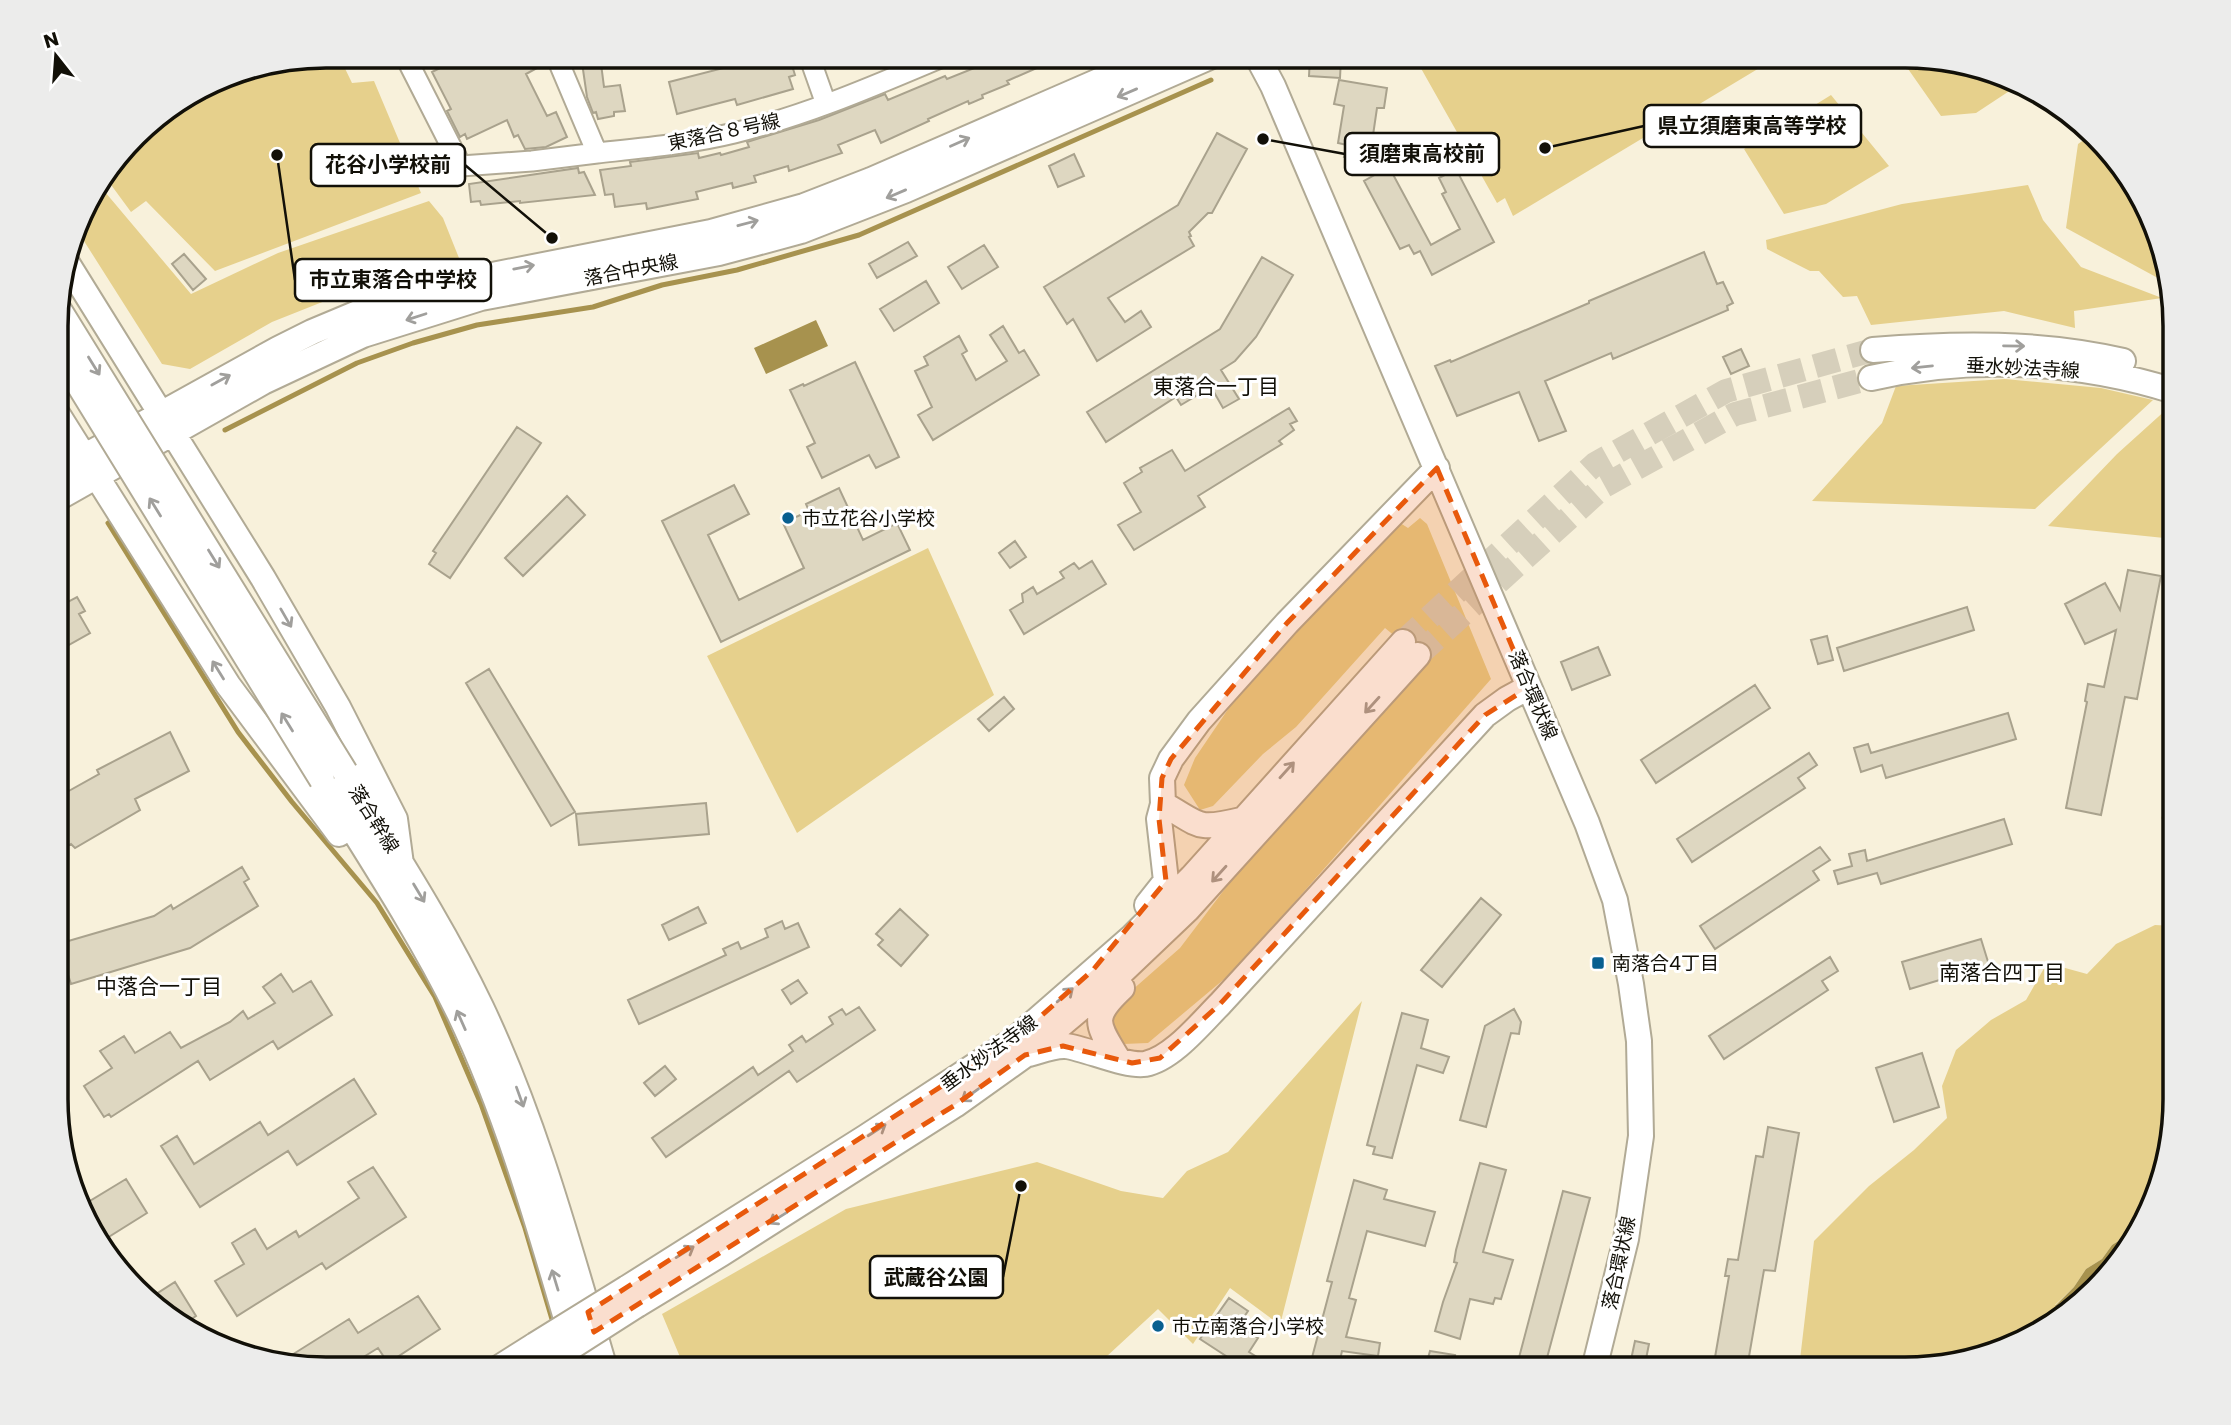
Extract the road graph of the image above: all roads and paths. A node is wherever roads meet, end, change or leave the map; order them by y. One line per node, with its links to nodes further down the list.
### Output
1 (411, 68): 9 (street, 東落合８号線)
2 (561, 68): 9 (street)
3 (813, 68): 8 (street)
4 (918, 68): 8 (street, 東落合８号線)
5 (1128, 68): 17 (street, 落合中央線, one-way to 5)
6 (1185, 68): 17 (street, 落合中央線, one-way to 17)
7 (1263, 68): 20 (street, 落合環状線)
8 (826, 104): 9 (street, 東落合８号線)
9 (597, 153)
10 (74, 274): 17 (street)
11 (68, 325): 24 (street, 落合幹線, one-way to 24, bridge)
12 (1873, 350): 14 (street, 垂水妙法寺線, one-way to 14)
13 (68, 366): 24 (street, 落合幹線, one-way to 13, bridge)
14 (2163, 372)
15 (1871, 377): 16 (street, 垂水妙法寺線, one-way to 15)
16 (2163, 388)
17 (168, 424): 19 (street, 落合中央線); 27 (street, one-way to 27)
18 (68, 431): 19 (street)
19 (91, 467): 21 (street, 落合中央線); 22 (street, 落合中央線); 27 (street, one-way to 19)
20 (1437, 468): 23 (street, 落合環状線); 25 (street)
21 (68, 470)
22 (68, 489)
23 (1529, 687): 31 (street); 36 (street, 落合環状線)
24 (334, 776): 27 (street, 落合幹線)
25 (1163, 804): 26 (street); 29 (street)
26 (1241, 820): 28 (street, 垂水妙法寺線, one-way to 28); 29 (street, 垂水妙法寺線)
27 (391, 870): 34 (street, 落合幹線, one-way to 27); 35 (street, 落合幹線, one-way to 35)
28 (1188, 909): 30 (street, 垂水妙法寺線); 31 (street)
29 (1093, 970): 32 (street, 垂水妙法寺線, one-way to 29)
30 (1025, 1055): 31 (street); 32 (street, 垂水妙法寺線, one-way to 32)
31 (1118, 1059)
32 (632, 1296): 33 (street, 垂水妙法寺線, bridge)
33 (544, 1357)
34 (577, 1357)
35 (601, 1357)
36 (1597, 1357)

